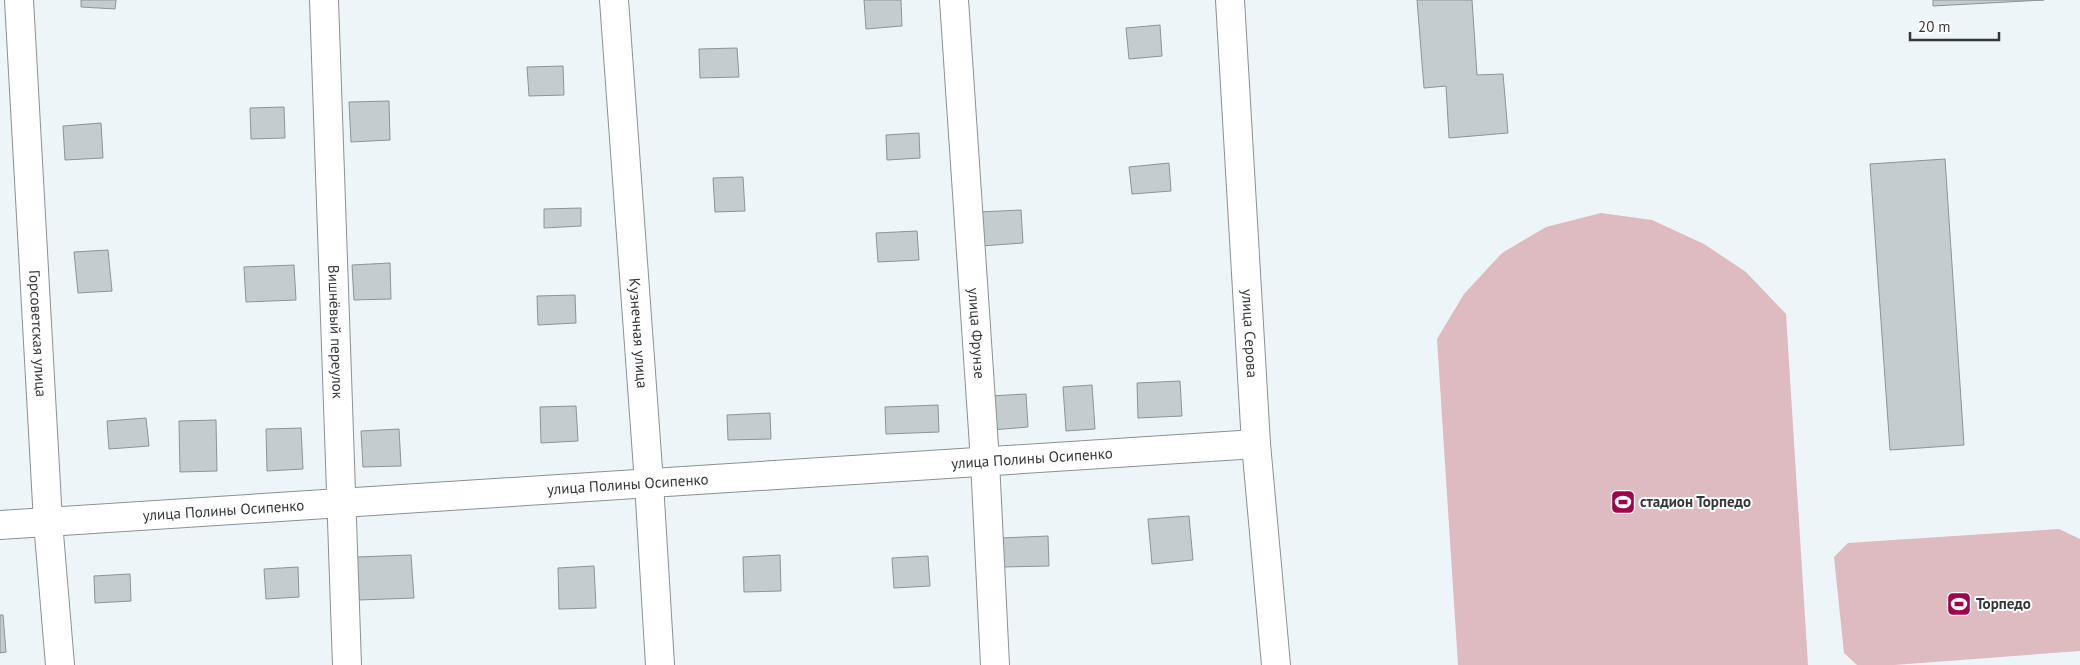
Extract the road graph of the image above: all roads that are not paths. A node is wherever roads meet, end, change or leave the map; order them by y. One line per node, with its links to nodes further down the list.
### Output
1 (19, 0): 10 (street, Горсоветская улица)
2 (324, 0): 9 (street, Вишнёвый переулок)
3 (614, 0): 8 (street, Кузнечная улица)
4 (954, 0): 7 (street, улица Фрунзе)
5 (1230, 0): 6 (street, улица Серова)
6 (1256, 444): 7 (street, улица Полины Осипенко); 16 (street, улица Серова)
7 (985, 462): 8 (street, улица Полины Осипенко); 15 (street, улица Фрунзе)
8 (649, 483): 9 (street, улица Полины Осипенко); 14 (street, Кузнечная улица)
9 (341, 503): 10 (street, улица Полины Осипенко); 13 (street, Вишнёвый переулок)
10 (48, 522): 11 (street, улица Полины Осипенко); 12 (street, Горсоветская улица)
11 (0, 525)
12 (60, 665)
13 (347, 665)
14 (660, 665)
15 (995, 665)
16 (1276, 665)

